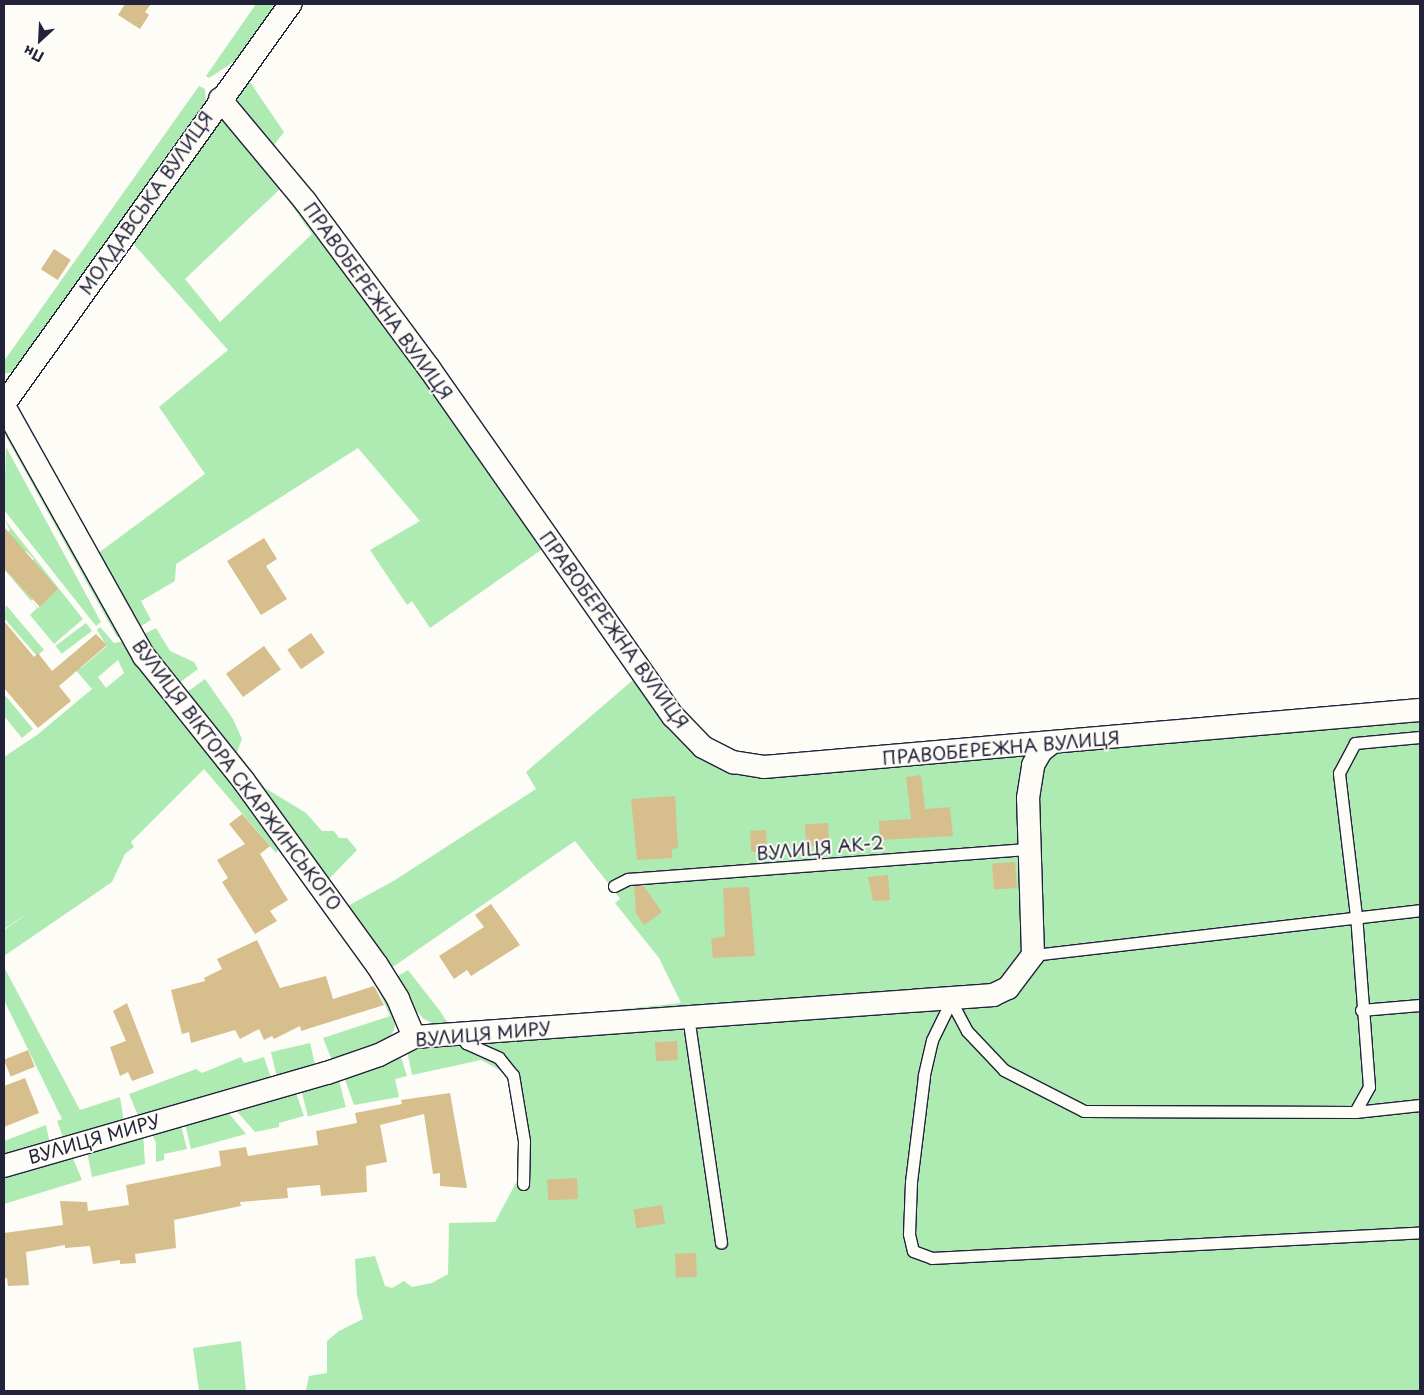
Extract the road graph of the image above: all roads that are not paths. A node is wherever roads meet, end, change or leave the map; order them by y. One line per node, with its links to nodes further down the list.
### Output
1 (290, 4): 2 (street, МОЛДАВСЬКА ВУЛИЦЯ)
2 (220, 100): 3 (street, МОЛДАВСЬКА ВУЛИЦЯ); 7 (street, ПРАВОБЕРЕЖНА ВУЛИЦЯ)
3 (4, 405): 19 (street, ВУЛИЦЯ ВІКТОРА СКАРЖИНСЬКОГО)
4 (1420, 710): 6 (street, ПРАВОБЕРЕЖНА ВУЛИЦЯ)
5 (1420, 736): 12 (lane)
6 (1050, 744): 7 (street, ПРАВОБЕРЕЖНА ВУЛИЦЯ); 8 (street)
7 (1013, 747): 8 (street)
8 (1033, 765): 9 (street)
9 (1030, 849): 10 (lane, ВУЛИЦЯ АК-2); 13 (street)
10 (614, 886)
11 (1420, 910): 12 (lane)
12 (1356, 916): 13 (lane); 16 (lane)
13 (1032, 955): 14 (street, ВУЛИЦЯ МИРУ)
14 (951, 1001): 17 (street, ВУЛИЦЯ МИРУ); 21 (lane); 24 (lane)
15 (1420, 1005): 16 (lane)
16 (1361, 1010): 21 (lane)
17 (688, 1016): 18 (street, ВУЛИЦЯ МИРУ); 25 (lane)
18 (461, 1036): 19 (street, ВУЛИЦЯ МИРУ); 23 (lane)
19 (414, 1037): 22 (street, ВУЛИЦЯ МИРУ)
20 (1420, 1104): 21 (lane)
21 (1354, 1112)
22 (4, 1166)
23 (523, 1184)
24 (1420, 1232)
25 (721, 1243)

